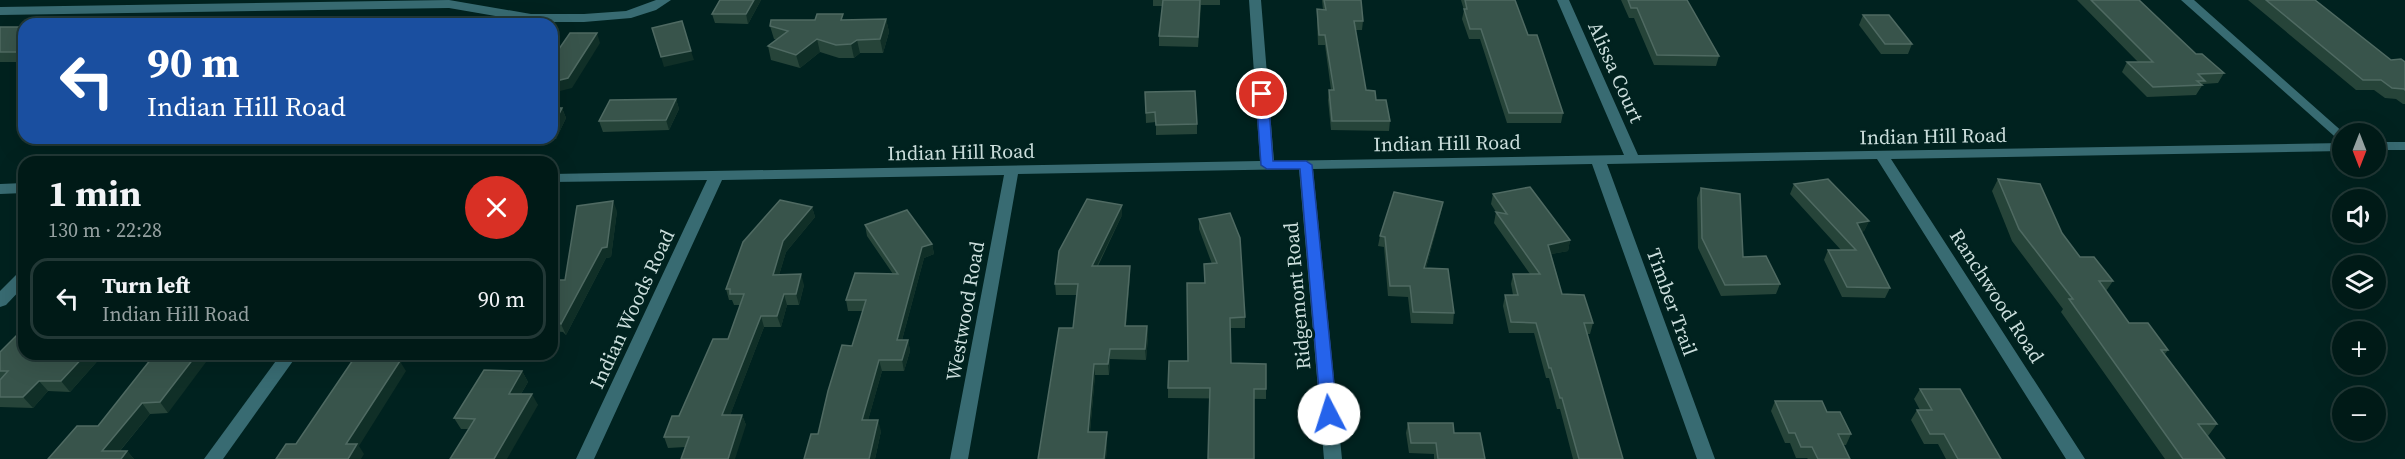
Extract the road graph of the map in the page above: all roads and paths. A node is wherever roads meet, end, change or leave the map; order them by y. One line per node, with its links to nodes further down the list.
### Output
1 (665, 0): 5 (street)
2 (1255, 0): 13 (street)
3 (1563, 0): 11 (street, Alissa Court)
4 (2187, 0): 6 (street)
5 (0, 11)
6 (2332, 129)
7 (2386, 146): 8 (street)
8 (2405, 146)
9 (2332, 147): 10 (street, Indian Hill Road)
10 (1883, 157): 11 (street, Indian Hill Road); 28 (street, Ranchwood Road)
11 (1633, 159): 12 (street, Indian Hill Road)
12 (1598, 160): 14 (street, Indian Hill Road); 27 (street, Timber Trail)
13 (1267, 165): 14 (street, Indian Hill Road); 15 (street, Indian Hill Road)
14 (1306, 165): 26 (street, Ridgemont Road)
15 (1012, 170): 16 (street, Indian Hill Road); 25 (street, Westwood Road)
16 (716, 176): 17 (street, Indian Hill Road); 24 (street, Indian Woods Road)
17 (558, 178)
18 (18, 188): 19 (street)
19 (0, 189)
20 (18, 283): 21 (street)
21 (0, 301)
22 (286, 360): 23 (street)
23 (213, 459)
24 (585, 459)
25 (959, 459)
26 (1333, 459)
27 (1707, 459)
28 (2076, 459)

